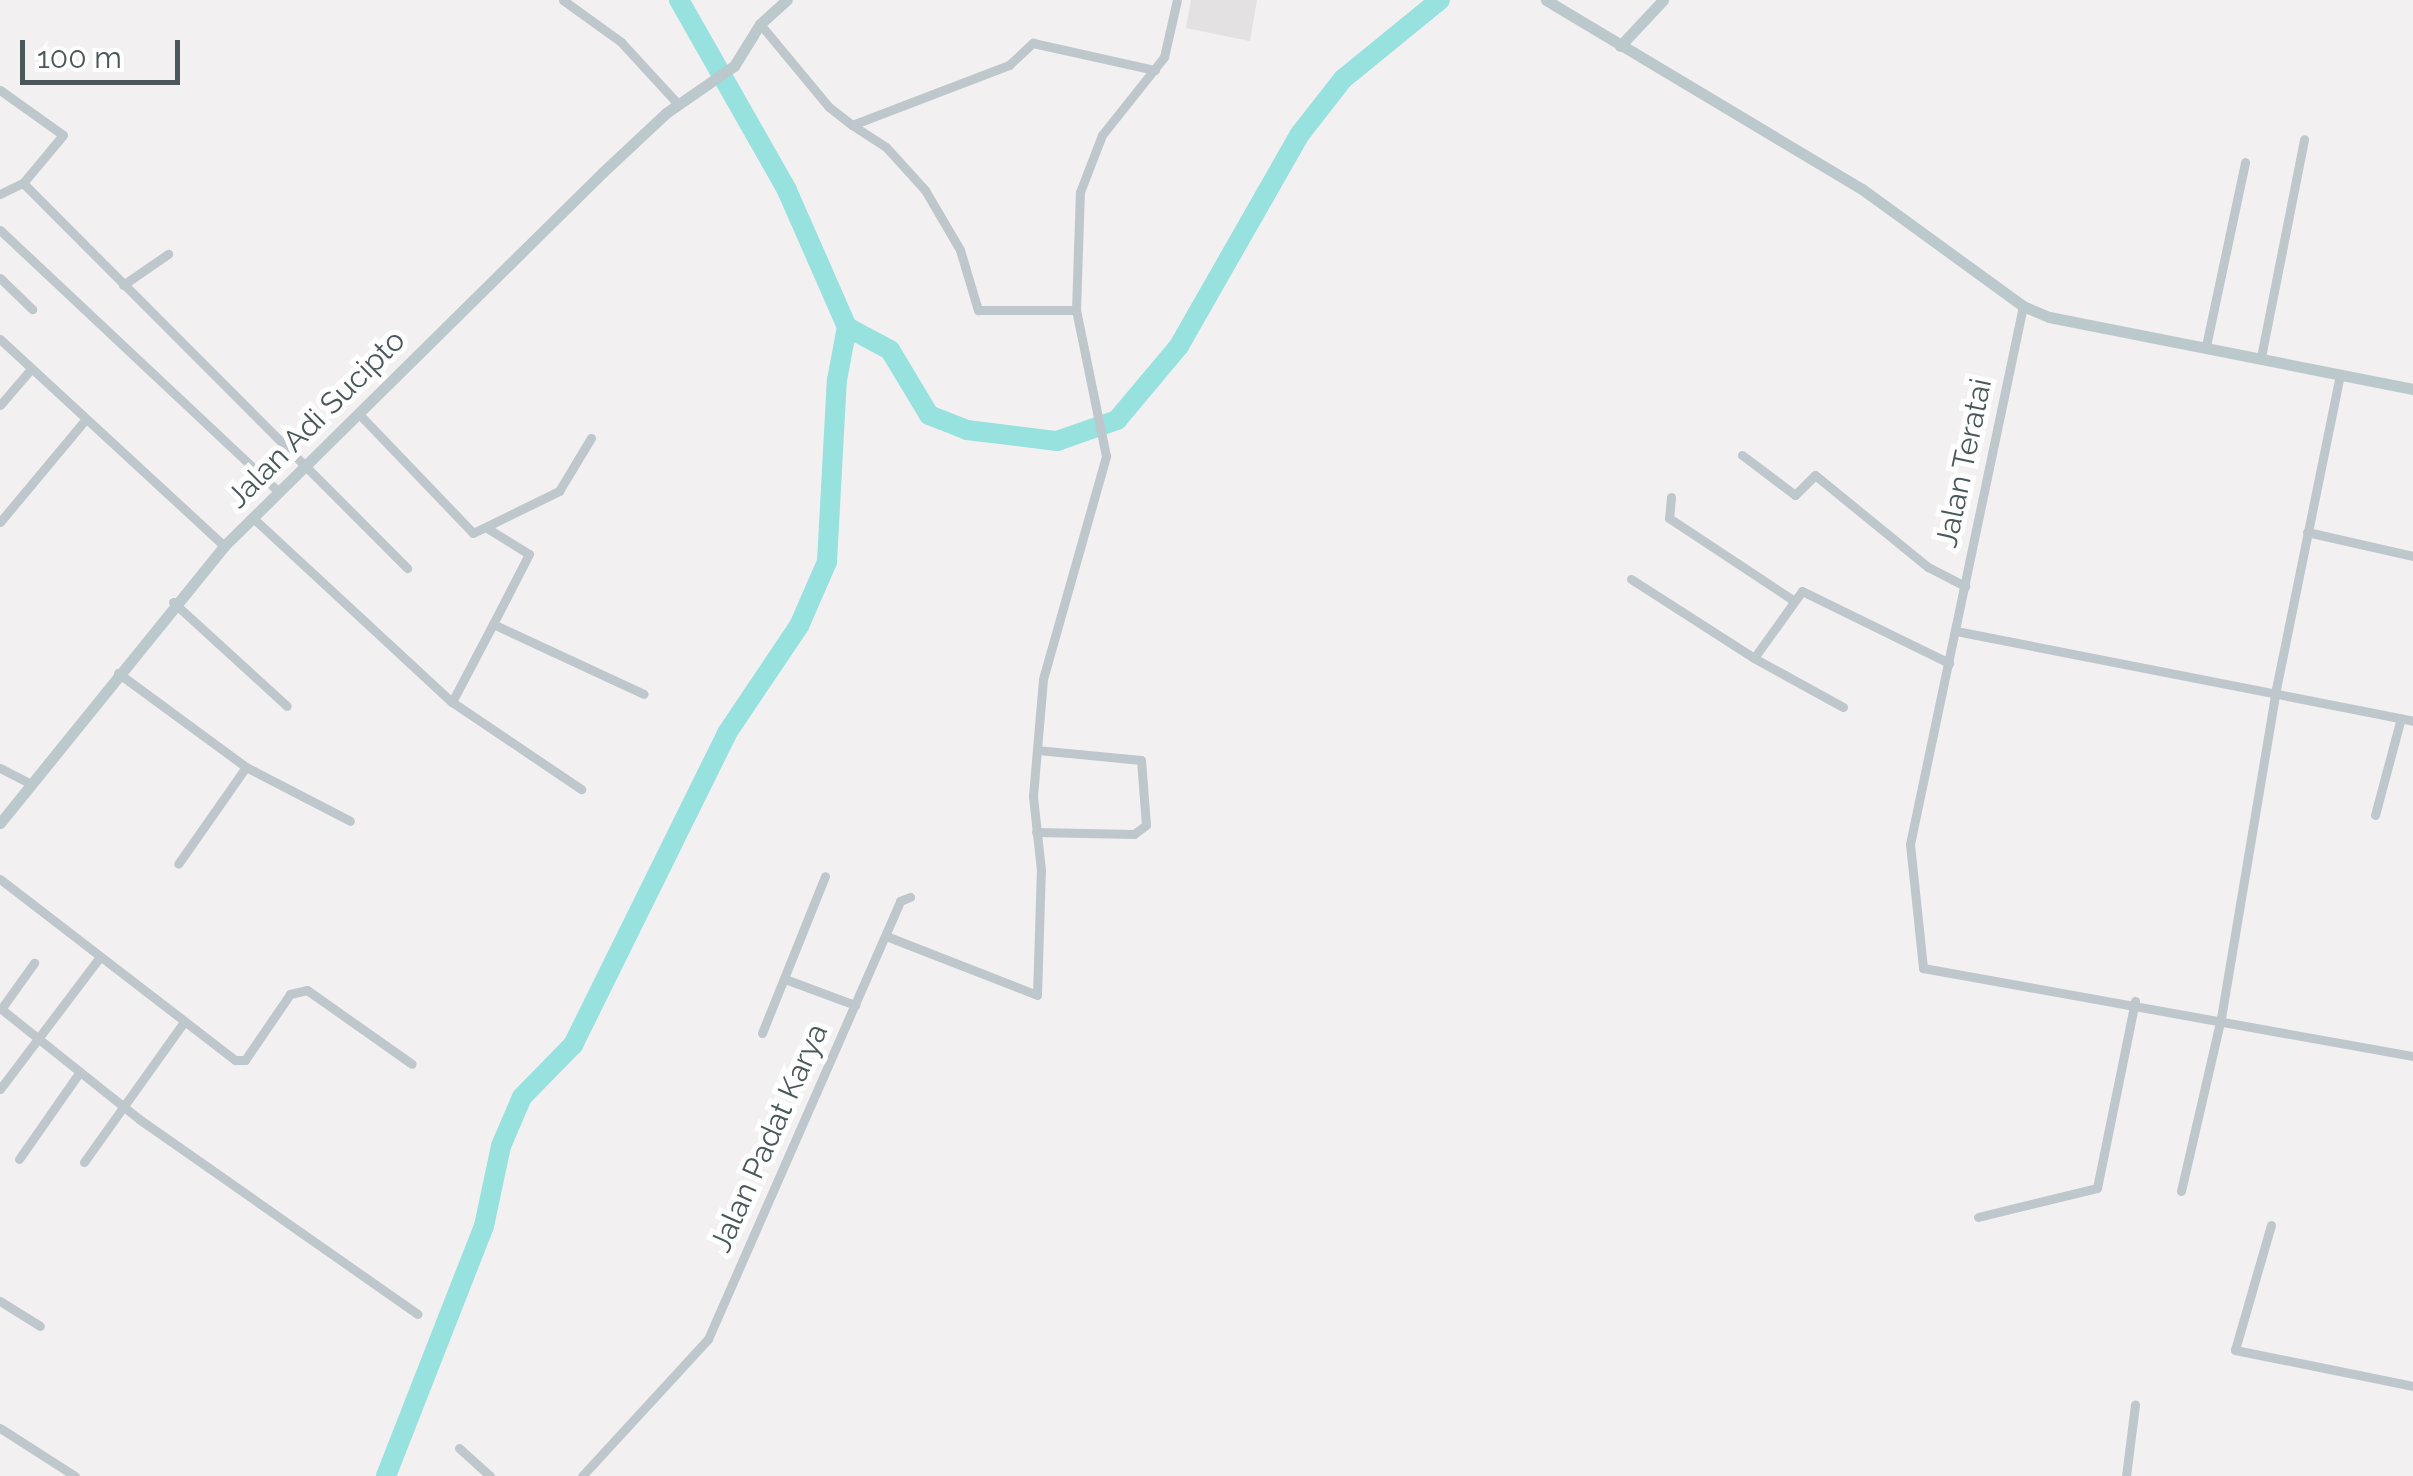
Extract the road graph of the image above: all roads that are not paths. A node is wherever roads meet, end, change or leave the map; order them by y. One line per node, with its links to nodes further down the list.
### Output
1 (563, 0): 10 (street)
2 (786, 0): 6 (street, Jalan Adi Sucipto)
3 (1177, 0): 8 (street)
4 (1546, 0): 7 (street)
5 (1663, 0): 7 (street)
6 (760, 24): 10 (street, Jalan Adi Sucipto); 11 (street)
7 (1620, 46): 20 (street)
8 (1156, 70): 11 (street); 22 (street)
9 (0, 90): 14 (street)
10 (678, 104): 30 (street, Jalan Adi Sucipto)
11 (852, 125): 22 (street)
12 (2304, 139): 25 (street)
13 (2246, 162): 24 (street)
14 (23, 184): 15 (street); 19 (street)
15 (0, 194)
16 (0, 230): 35 (street)
17 (168, 254): 19 (street)
18 (0, 278): 21 (street)
19 (123, 286): 34 (street)
20 (2022, 306): 24 (street); 45 (street, Jalan Teratai)
21 (32, 309)
22 (1076, 310): 60 (street)
23 (0, 339): 26 (street)
24 (2206, 346): 25 (street)
25 (2261, 357): 27 (street)
26 (31, 368): 29 (street); 31 (street)
27 (2340, 375): 28 (street); 40 (street)
28 (2413, 388)
29 (0, 404)
30 (358, 412): 34 (street, Jalan Adi Sucipto); 39 (street)
31 (85, 420): 38 (street); 41 (street)
32 (591, 438): 39 (street)
33 (1742, 455): 45 (street)
34 (307, 463): 35 (street, Jalan Adi Sucipto); 43 (street)
35 (279, 492): 37 (street, Jalan Adi Sucipto)
36 (1671, 497): 46 (street)
37 (252, 518): 41 (street, Jalan Adi Sucipto); 55 (street)
38 (0, 522)
39 (487, 528): 48 (street)
40 (2308, 532): 42 (street); 54 (street)
41 (224, 546): 47 (street, Jalan Adi Sucipto)
42 (2413, 556)
43 (407, 568)
44 (1632, 578): 50 (street)
45 (1964, 586): 49 (street, Jalan Teratai)
46 (1793, 600): 50 (street); 51 (street)
47 (174, 602): 52 (street, Jalan Adi Sucipto); 56 (street)
48 (493, 624): 53 (street); 55 (street)
49 (1956, 630): 51 (street, Jalan Teratai); 54 (street)
50 (1754, 658): 57 (street)
51 (1949, 663): 77 (street, Jalan Teratai)
52 (118, 673): 61 (street); 63 (street, Jalan Adi Sucipto)
53 (644, 694)
54 (2275, 694): 58 (street); 80 (street)
55 (452, 702): 64 (street)
56 (287, 706)
57 (1843, 707)
58 (2401, 718): 59 (street); 65 (street)
59 (2413, 720)
60 (1038, 750): 68 (street); 68 (street)
61 (246, 767): 66 (street); 69 (street)
62 (0, 768): 63 (street)
63 (31, 784): 67 (street, Jalan Adi Sucipto)
64 (582, 790)
65 (2375, 815)
66 (350, 821)
67 (0, 824)
68 (1036, 832): 73 (street)
69 (178, 864)
70 (825, 876): 76 (street)
71 (0, 879): 74 (street)
72 (910, 897): 73 (street, Jalan Padat Karya)
73 (886, 936): 78 (street, Jalan Padat Karya)
74 (99, 958): 81 (street); 83 (street)
75 (34, 963): 79 (street)
76 (785, 979): 78 (street); 82 (street)
77 (2134, 1001): 80 (street); 92 (street)
78 (855, 1005): 103 (street, Jalan Padat Karya)
79 (0, 1009): 83 (street)
80 (2221, 1018): 84 (street); 91 (street)
81 (183, 1023): 85 (street); 88 (street)
82 (762, 1034)
83 (37, 1040): 86 (street); 87 (street)
84 (2413, 1056)
85 (412, 1064)
86 (80, 1073): 88 (street); 89 (street)
87 (0, 1089)
88 (124, 1108): 90 (street); 95 (street)
89 (19, 1159)
90 (84, 1162)
91 (2181, 1191)
92 (1978, 1217)
93 (2271, 1225): 97 (street)
94 (0, 1301): 96 (street)
95 (418, 1314)
96 (40, 1326)
97 (2413, 1386)
98 (2135, 1405): 104 (street)
99 (0, 1428): 101 (street)
100 (459, 1448): 102 (street)
101 (75, 1476)
102 (490, 1476)
103 (582, 1476)
104 (2126, 1476)

